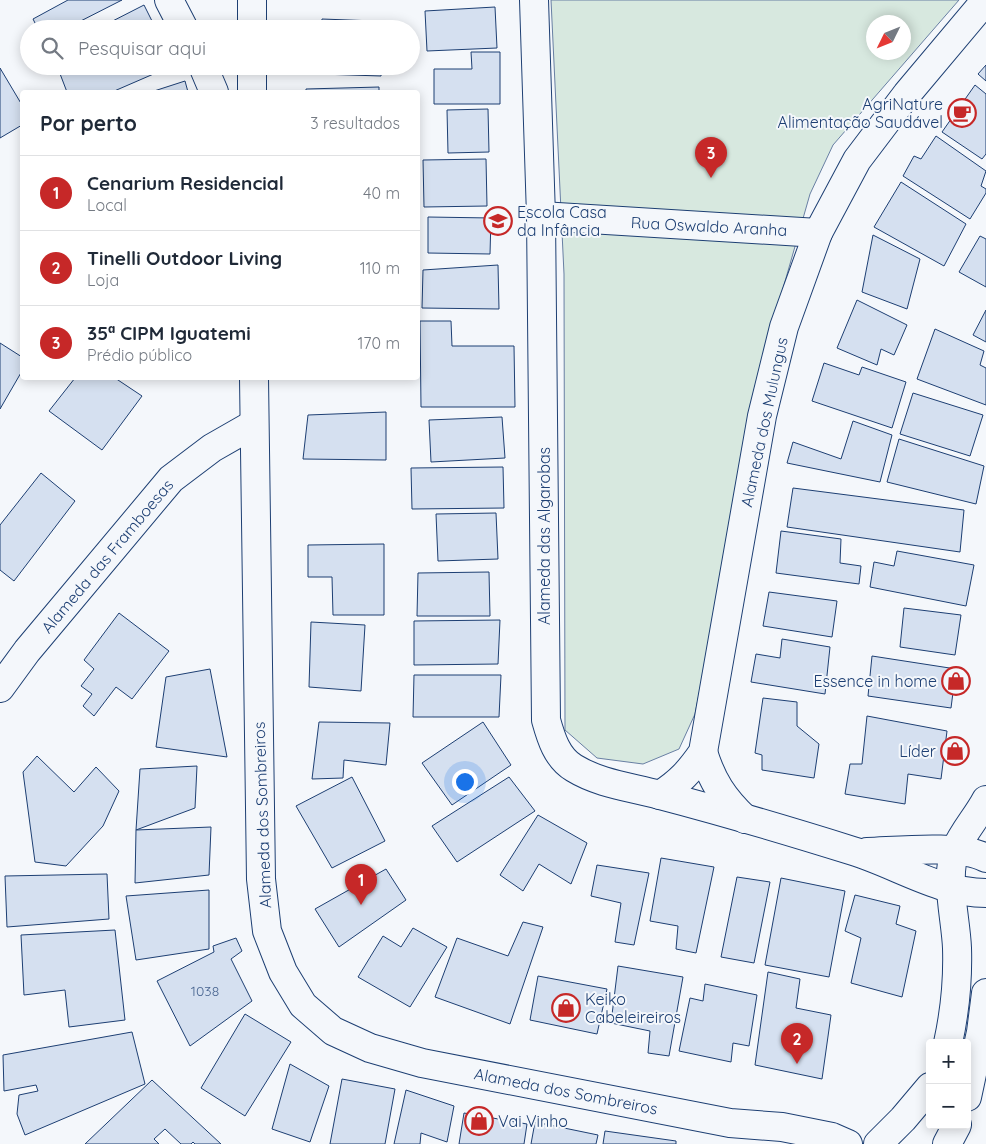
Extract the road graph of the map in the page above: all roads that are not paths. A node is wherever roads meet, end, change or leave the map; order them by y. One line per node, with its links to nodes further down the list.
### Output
1 (169, 0): 5 (street)
2 (252, 0): 6 (street)
3 (534, 0): 11 (street, Alameda das Algarobas)
4 (986, 0): 12 (street, Alameda dos Mulungus)
5 (179, 20)
6 (252, 20)
7 (207, 75): 9 (street)
8 (252, 75): 10 (street)
9 (213, 90)
10 (252, 90)
11 (542, 216): 12 (street, Rua Oswaldo Aranha); 17 (street, Alameda das Algarobas)
12 (818, 232): 16 (street, Alameda dos Mulungus)
13 (254, 380): 14 (street, Alameda dos Sombreiros)
14 (254, 424): 15 (street, Alameda das Framboesas); 29 (street, Alameda dos Sombreiros)
15 (0, 688)
16 (703, 752): 17 (street, Alameda dos Mulungus); 19 (street, Alameda dos Mulungus)
17 (660, 795): 19 (street, Alameda das Algarobas)
18 (986, 800): 20 (street)
19 (747, 820): 21 (street, Alameda das Algarobas)
20 (956, 850): 21 (street, Alameda das Algarobas); 22 (street, Alameda das Algarobas); 23 (street)
21 (856, 852): 23 (street, Alameda das Algarobas)
22 (986, 858)
23 (951, 889): 24 (street, Alameda das Algarobas); 26 (street)
24 (986, 893)
25 (986, 993): 27 (street)
26 (949, 1039)
27 (970, 1084)
28 (926, 1092): 33 (street)
29 (730, 1123): 31 (street, Alameda dos Sombreiros); 32 (street, Alameda dos Sombreiros)
30 (955, 1129): 34 (street)
31 (757, 1144)
32 (848, 1144)
33 (878, 1144)
34 (947, 1144)

